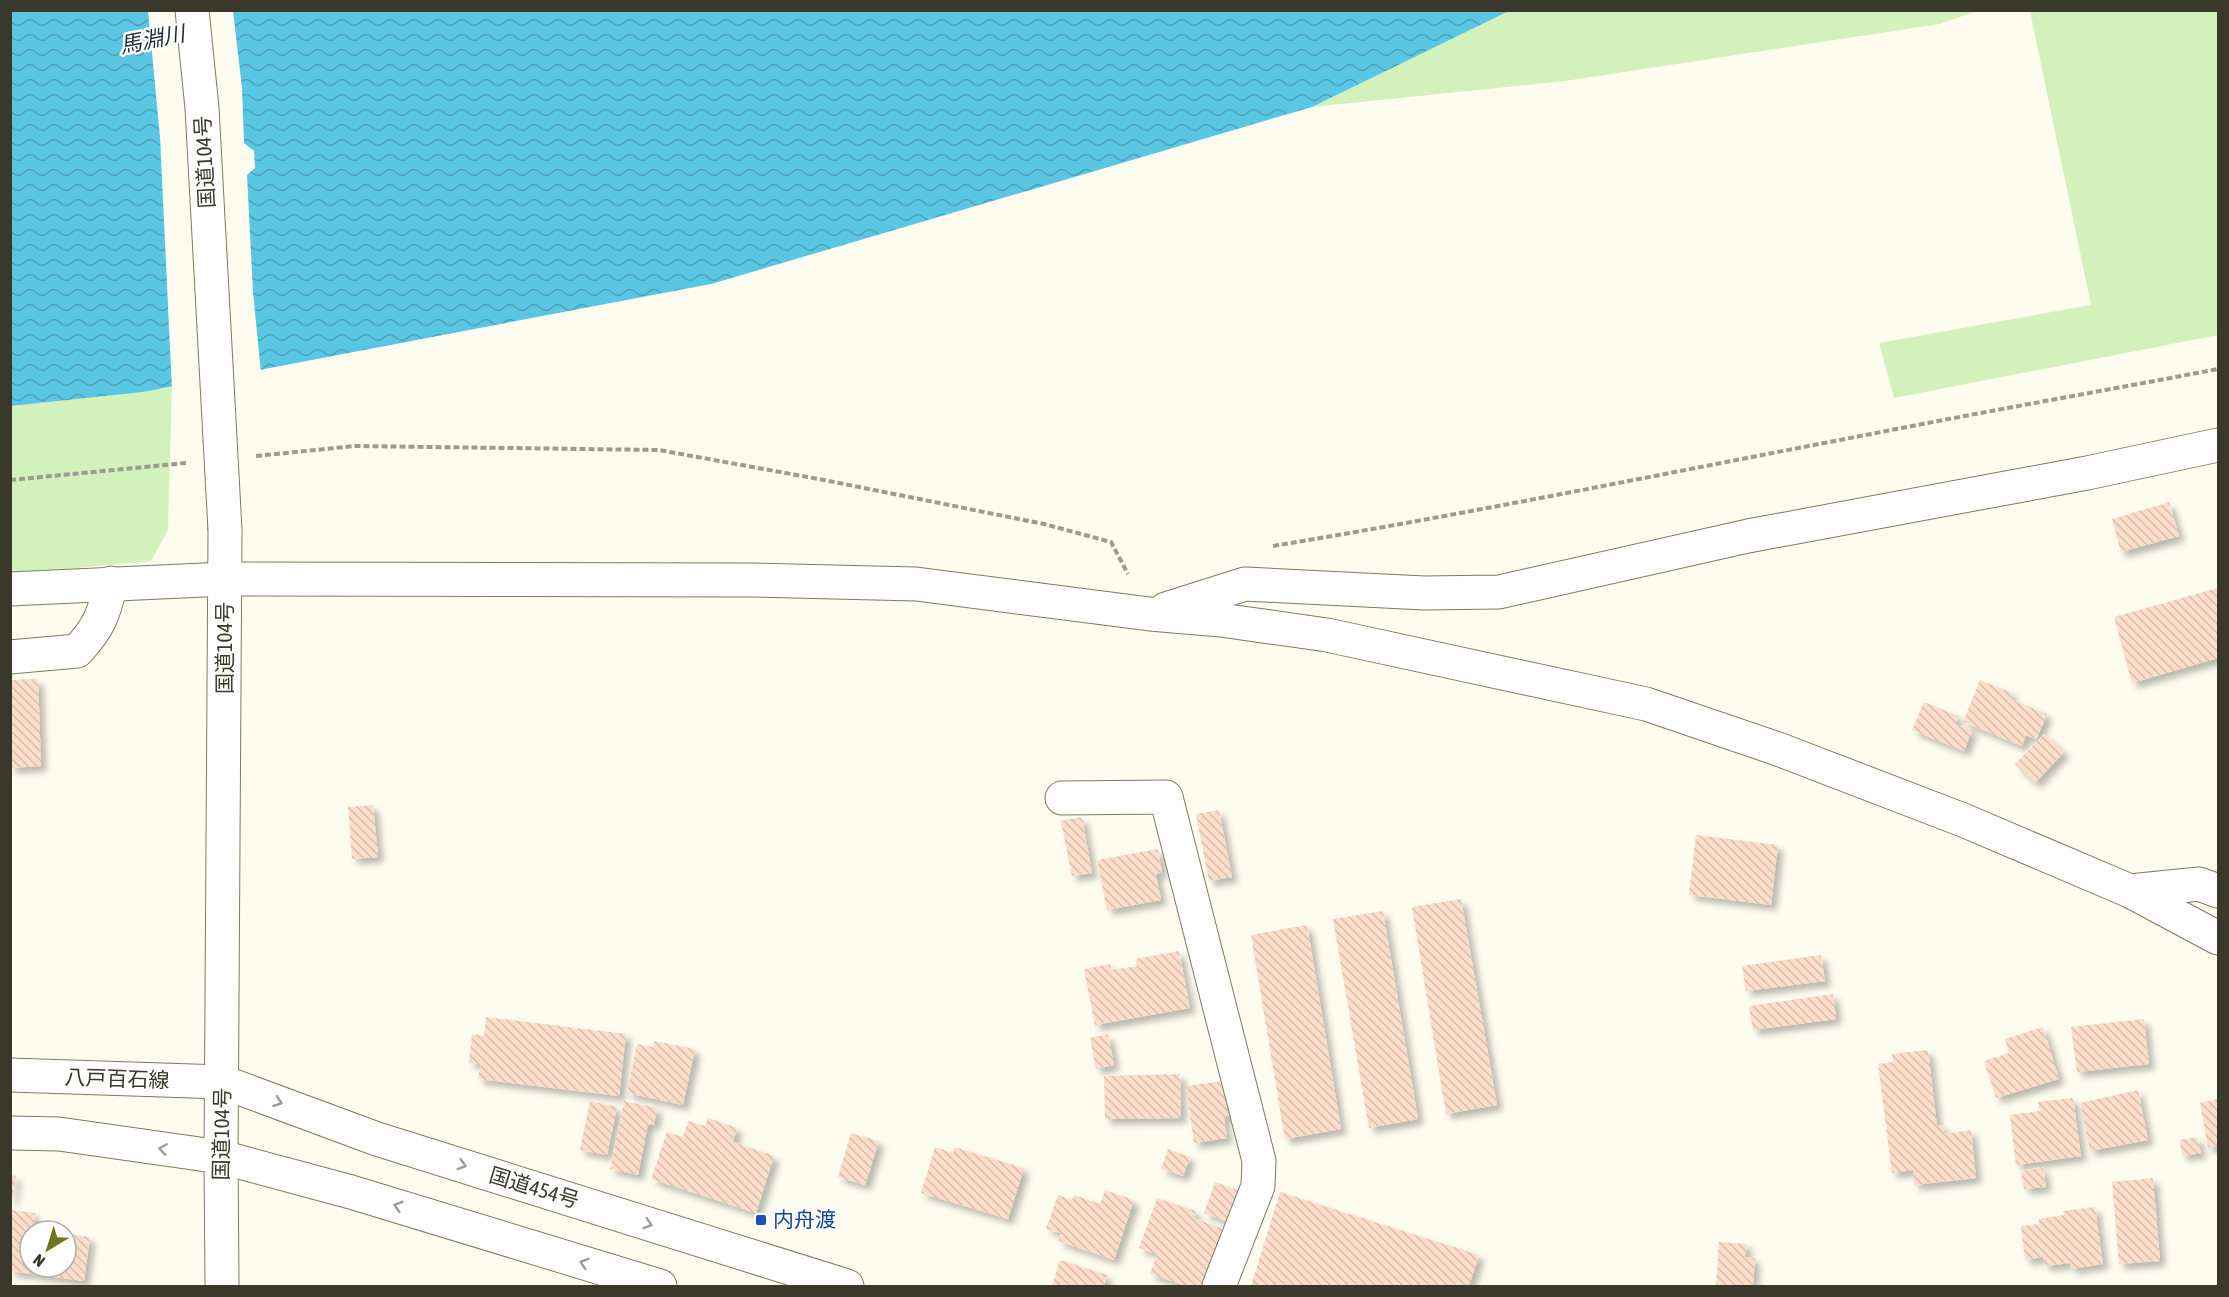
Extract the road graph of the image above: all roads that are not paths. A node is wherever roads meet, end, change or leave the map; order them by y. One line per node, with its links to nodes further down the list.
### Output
1 (192, 10): 3 (main road, 国道104号, bridge)
2 (2218, 446): 6 (main road)
3 (225, 579): 4 (main road); 6 (main road); 13 (main road, 国道104号)
4 (111, 583): 5 (main road); 7 (main road)
5 (10, 589)
6 (1150, 614): 9 (main road)
7 (10, 657)
8 (1062, 798): 19 (main road)
9 (2130, 891): 10 (main road); 11 (main road)
10 (2218, 891)
11 (2218, 938)
12 (10, 1076): 13 (main road, 八戸百石線)
13 (223, 1082): 15 (main road, 国道104号); 18 (main road, 国道454号, one-way to 18)
14 (10, 1133): 15 (main road, one-way to 14)
15 (221, 1157): 16 (main road, 国道104号); 17 (main road, one-way to 15)
16 (222, 1287)
17 (660, 1287)
18 (847, 1287)
19 (1219, 1287)

